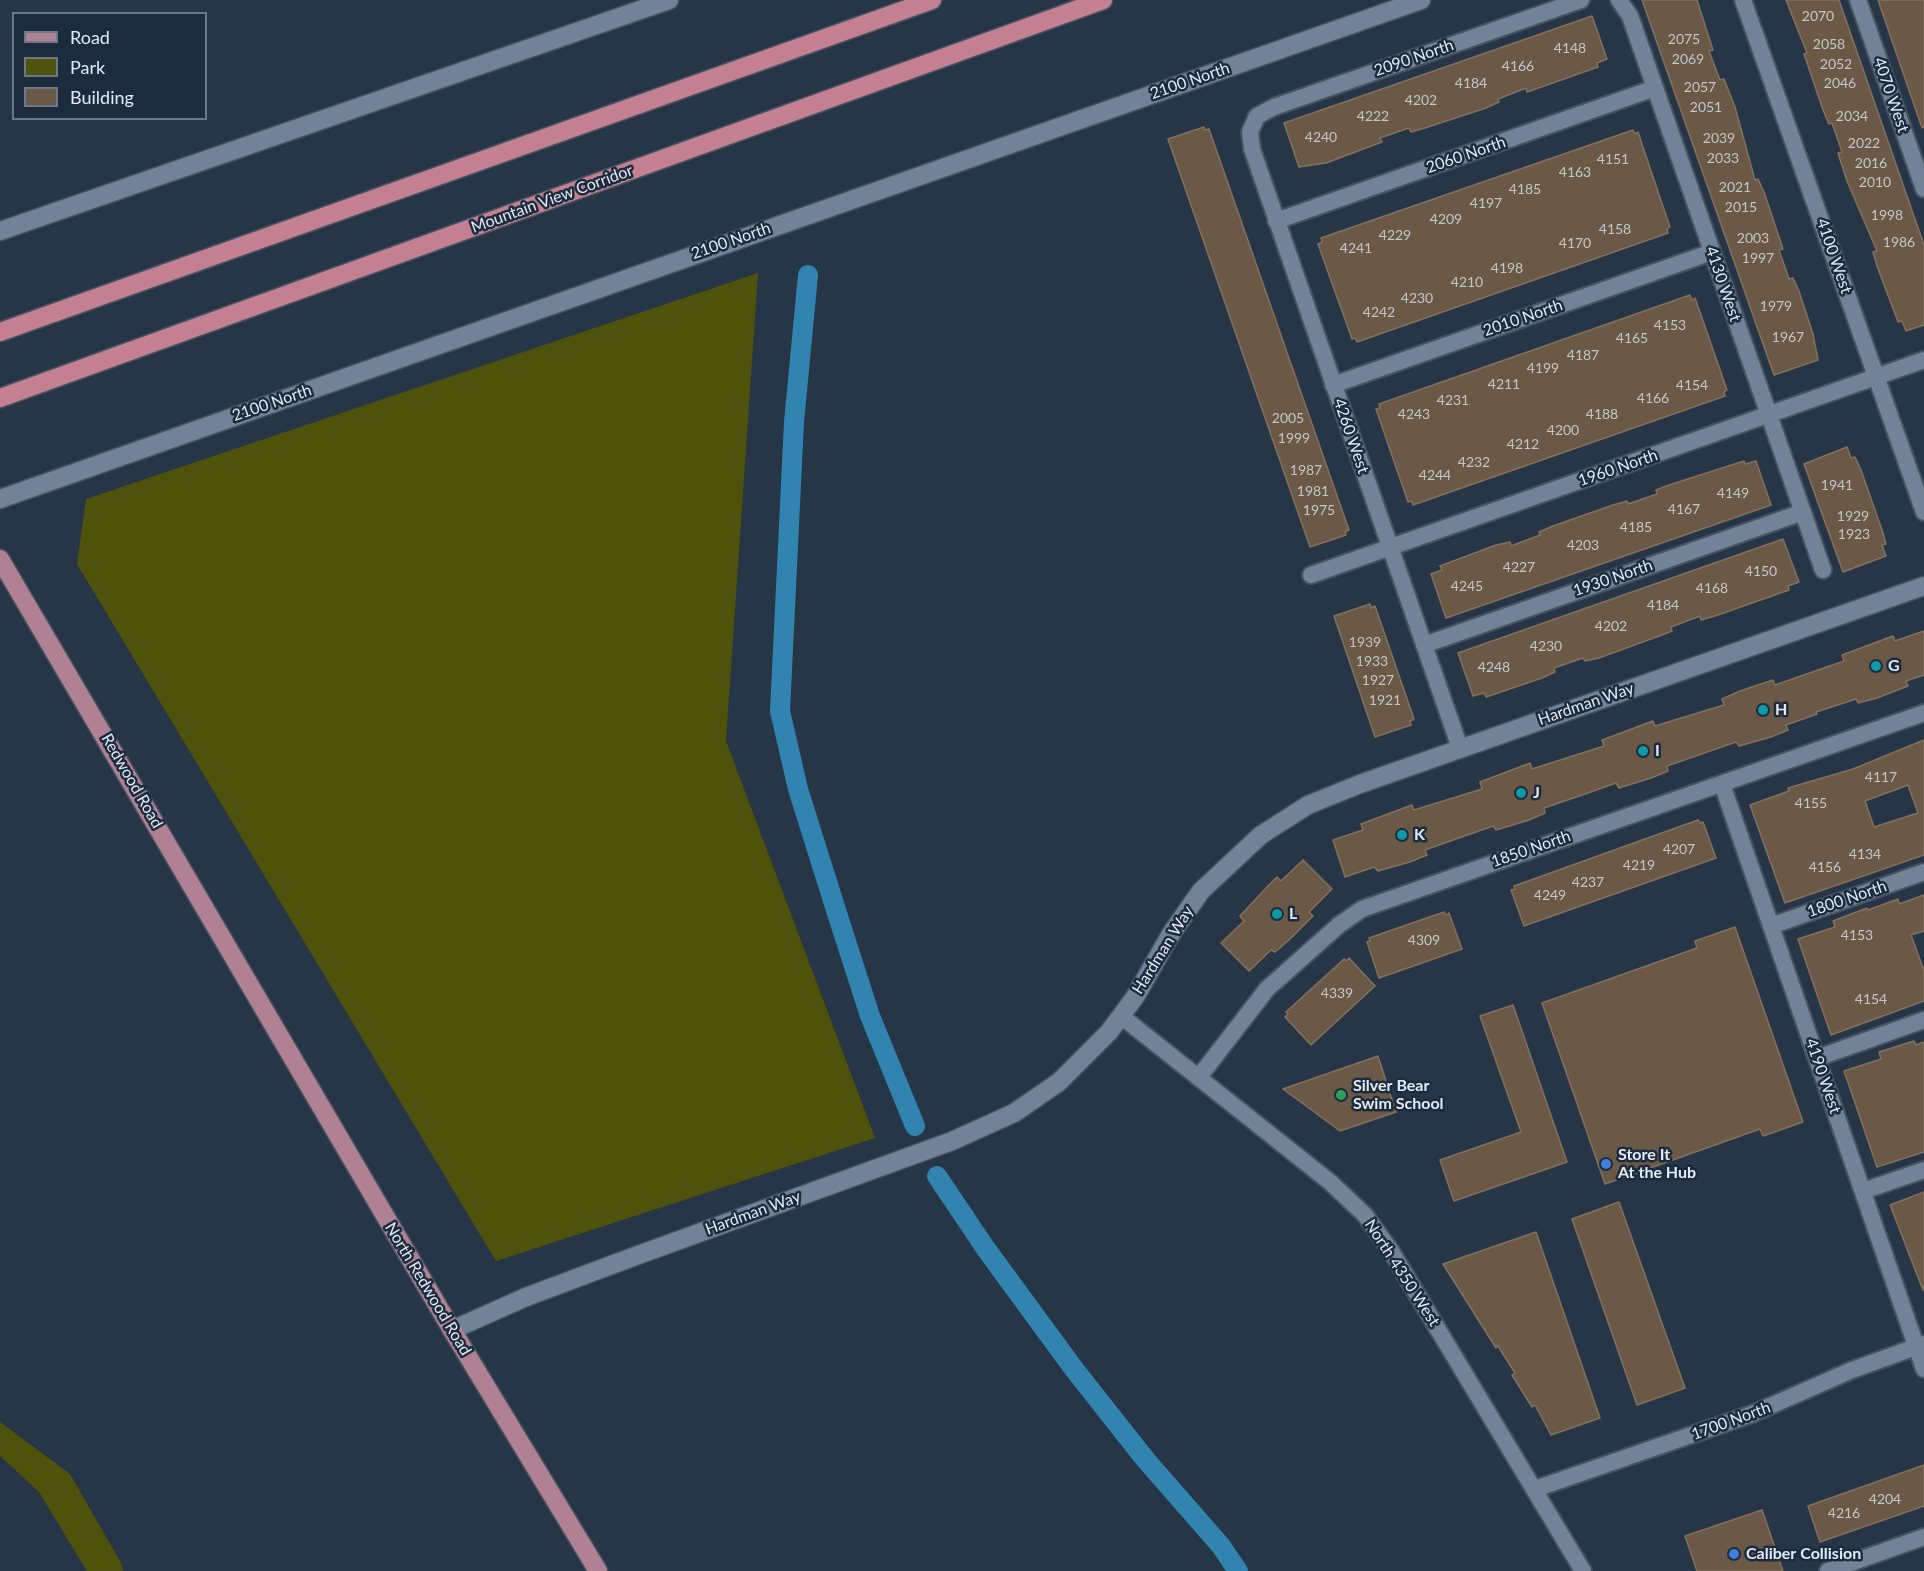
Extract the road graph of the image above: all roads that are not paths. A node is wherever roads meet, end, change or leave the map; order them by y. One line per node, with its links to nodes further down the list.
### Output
1 (669, 0): 13 (main road)
2 (932, 0): 15 (highway)
3 (1103, 0): 19 (highway, Mountain View Corridor)
4 (1421, 0): 21 (main road, 2100 North)
5 (1581, 0): 10 (street, 2090 North)
6 (1619, 0): 9 (street, 4130 West)
7 (1743, 0): 17 (street, 4100 West)
8 (1858, 0): 11 (street, 4070 West)
9 (1655, 88): 12 (street, 2060 North); 14 (street, 4130 West)
10 (1252, 124): 12 (street, 4260 West)
11 (1924, 189)
12 (1276, 221): 18 (street, 4260 West)
13 (0, 231)
14 (1712, 252): 18 (street, 2010 North); 20 (street, 4130 West)
15 (0, 332)
16 (1924, 360): 17 (street, 1960 North)
17 (1877, 377): 20 (street, 1960 North); 23 (street, 4100 West)
18 (1333, 385): 24 (street, 4260 West)
19 (0, 398)
20 (1769, 415): 22 (street, 4130 West); 24 (street, 1960 North)
21 (0, 499)
22 (1803, 512): 26 (street, 4130 West); 29 (street, 1930 North)
23 (1924, 512)
24 (1390, 547): 27 (street, 1960 North); 29 (street, 4260 West)
25 (0, 559): 35 (main road, Redwood Road)
26 (1823, 570)
27 (1311, 575)
28 (1924, 586): 31 (main road, Hardman Way)
29 (1424, 645): 31 (street, 4260 West)
30 (1924, 713): 32 (street, 1850 North)
31 (1460, 748): 36 (main road, Hardman Way)
32 (1722, 784): 34 (street, 4190 West); 39 (street, 1850 North)
33 (1924, 872): 34 (street, 1800 North)
34 (1771, 926): 38 (street, 4190 West)
35 (262, 1004): 42 (main road, North Redwood Road)
36 (1121, 1016): 39 (street, North 4350 West); 42 (main road, Hardman Way)
37 (1924, 1020): 38 (street)
38 (1816, 1058): 41 (street, 4190 West)
39 (1199, 1077): 45 (street, North 4350 West)
40 (1924, 1170): 41 (street)
41 (1863, 1191): 43 (street, 4190 West)
42 (452, 1330): 47 (main road, North Redwood Road)
43 (1920, 1345): 44 (street, 4190 West); 45 (street, 1700 North)
44 (1924, 1369)
45 (1535, 1489): 48 (street, North 4350 West)
46 (1924, 1537): 49 (street)
47 (598, 1571)
48 (1583, 1571)
49 (1828, 1571)

